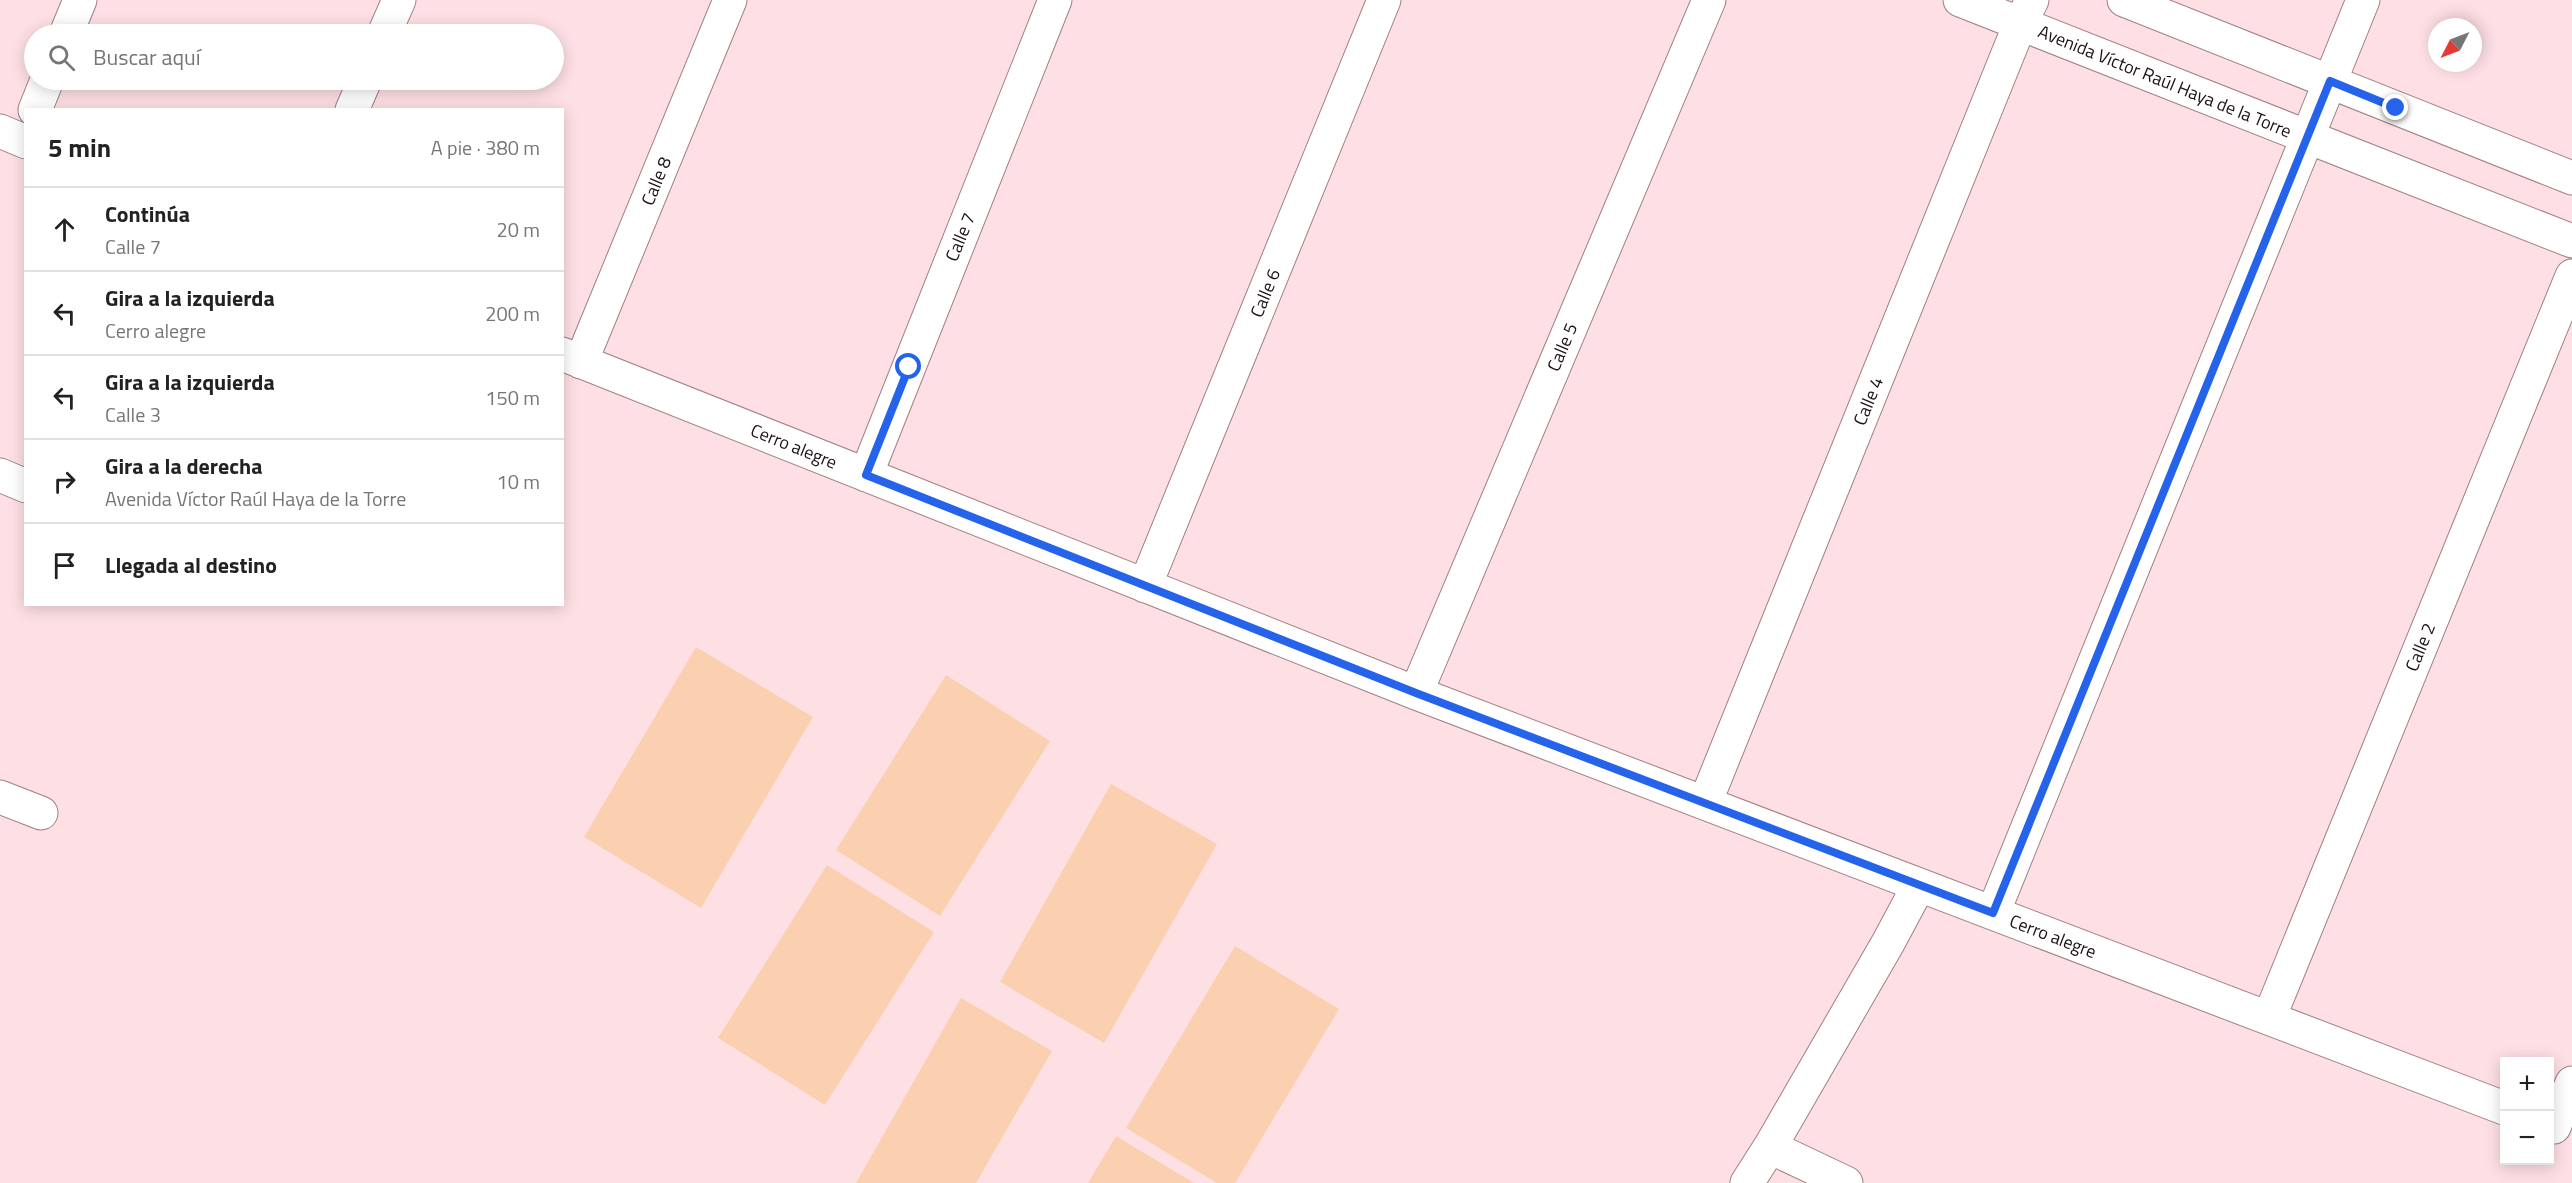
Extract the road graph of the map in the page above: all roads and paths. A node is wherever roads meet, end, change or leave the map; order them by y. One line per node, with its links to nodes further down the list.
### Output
1 (80, 0): 11 (street)
2 (399, 0): 12 (street)
3 (730, 0): 22 (street, Calle 8)
4 (1055, 0): 23 (street, Calle 7)
5 (1384, 0): 26 (street, Calle 6)
6 (1709, 0): 27 (street, Calle 5)
7 (1960, 0): 10 (street, Avenida Víctor Raúl Haya de la Torre)
8 (2124, 0): 13 (street)
9 (2363, 0): 13 (street)
10 (2026, 12): 18 (street, Avenida Víctor Raúl Haya de la Torre); 29 (street, Calle 4)
11 (70, 24)
12 (388, 24)
13 (2330, 81): 18 (street); 19 (street)
14 (43, 90): 16 (street)
15 (361, 90): 17 (street)
16 (36, 108)
17 (353, 108)
18 (2306, 137): 20 (street, Avenida Víctor Raúl Haya de la Torre); 32 (street)
19 (2572, 178)
20 (2572, 241)
21 (2572, 276): 33 (street, Calle 2)
22 (572, 358): 23 (street, Cerro alegre)
23 (866, 475): 26 (street, Cerro alegre)
24 (0, 476): 25 (street)
25 (24, 485)
26 (1145, 586): 27 (street, Cerro alegre)
27 (1416, 693): 29 (street, Cerro alegre)
28 (0, 797): 30 (street)
29 (1705, 804): 31 (street, Cerro alegre)
30 (41, 813)
31 (1919, 885): 32 (street, Cerro alegre); 37 (street)
32 (1993, 913): 33 (street, Cerro alegre)
33 (2269, 1018): 35 (street, Cerro alegre)
34 (2572, 1083): 36 (street)
35 (2500, 1106)
36 (2558, 1129)
37 (1770, 1147): 38 (street); 39 (street)
38 (1747, 1183)
39 (1846, 1183)

